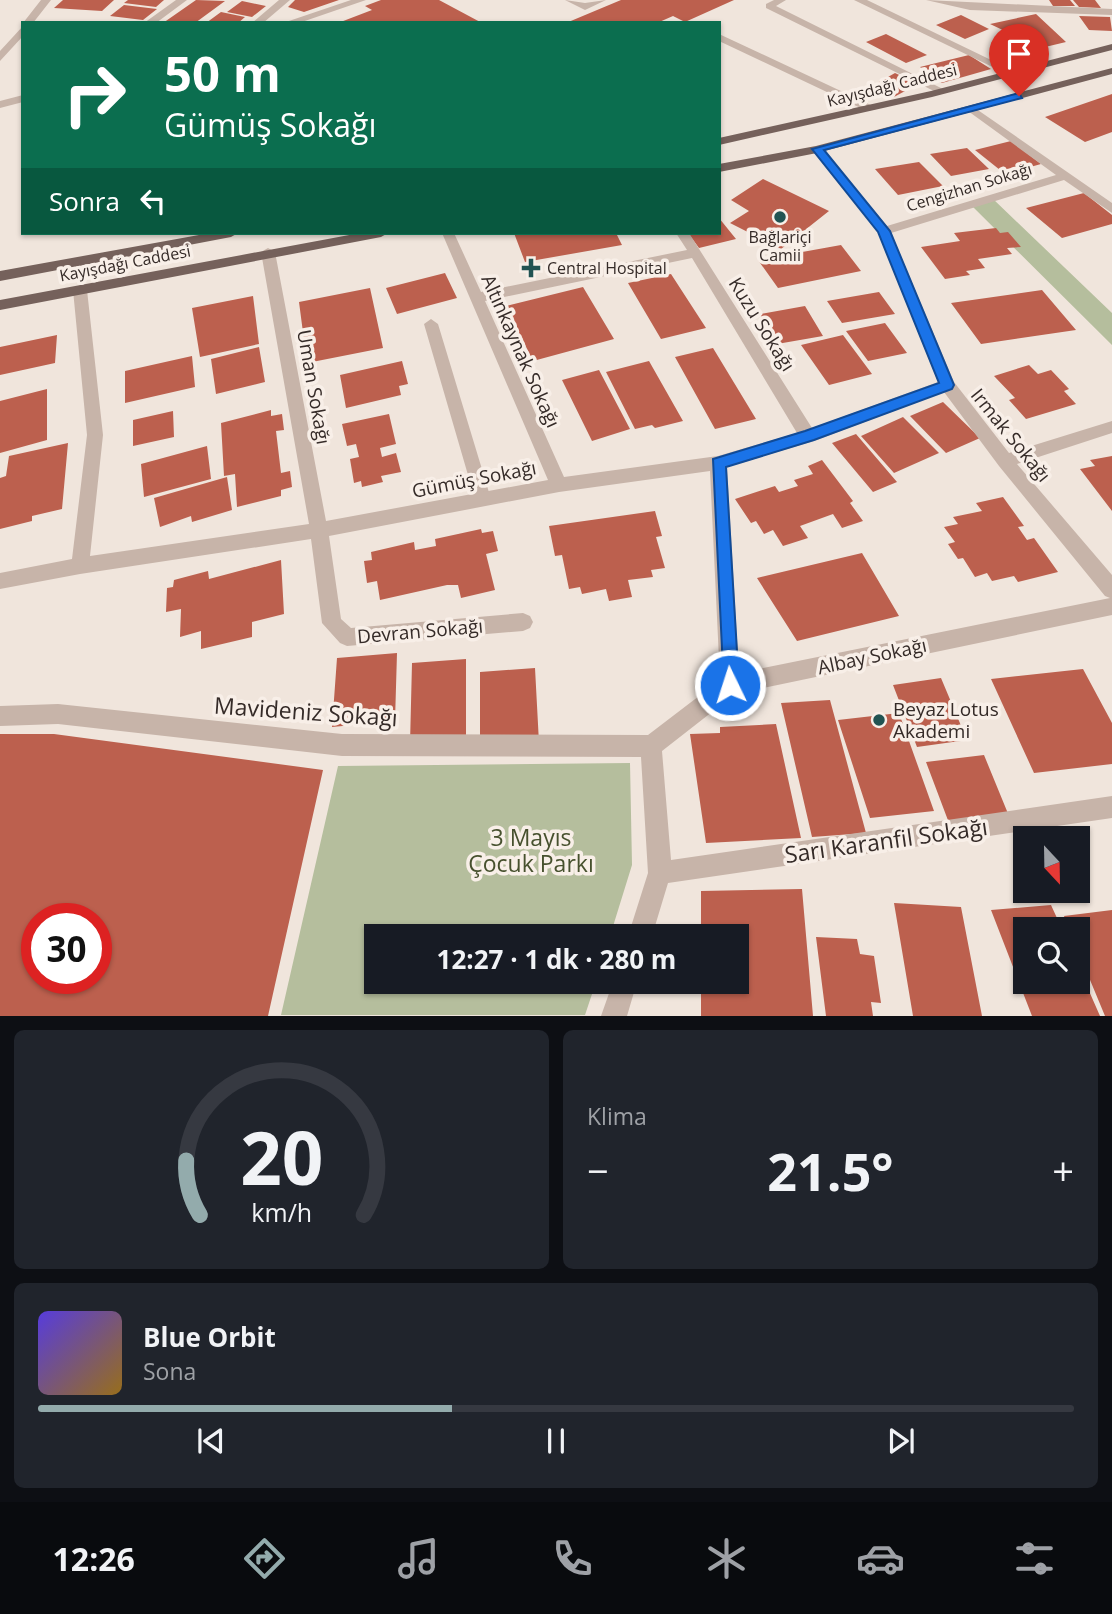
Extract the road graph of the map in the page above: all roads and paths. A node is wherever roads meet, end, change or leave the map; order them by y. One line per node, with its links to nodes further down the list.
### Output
1 (46, 0): 11 (street)
2 (182, 0): 12 (street)
3 (285, 0): 13 (street)
4 (361, 0): 14 (street)
5 (570, 0): 6 (street)
6 (601, 0)
7 (781, 0): 21 (street)
8 (859, 0): 20 (street)
9 (931, 0): 10 (street)
10 (1112, 12)
11 (30, 21)
12 (152, 21)
13 (259, 21)
14 (294, 21)
15 (21, 32): 18 (street)
16 (721, 38): 24 (lane)
17 (1112, 47): 20 (main road, Kayışdağı Caddesi)
18 (0, 58)
19 (1112, 71): 25 (main road)
20 (1013, 73): 21 (main road, Kayışdağı Caddesi)
21 (942, 91): 24 (main road, Kayışdağı Caddesi)
22 (21, 100): 23 (street)
23 (0, 105)
24 (871, 109): 26 (main road, Kayışdağı Caddesi)
25 (972, 109): 27 (main road); 29 (street)
26 (721, 142)
27 (817, 149): 28 (main road); 31 (street, Irmak Sokağı)
28 (721, 168)
29 (1065, 176): 30 (street); 31 (street, Cengizhan Sokağı)
30 (1112, 209)
31 (884, 231): 43 (street, Irmak Sokağı)
32 (220, 235): 38 (main road, Kayışdağı Caddesi)
33 (369, 235): 36 (main road, Kayışdağı Caddesi)
34 (448, 235): 40 (street, Altınkaynak Sokağı)
35 (684, 235): 37 (street, Kuzu Sokağı)
36 (268, 252): 39 (main road, Kayışdağı Caddesi); 50 (street, Uman Sokağı)
37 (695, 253): 40 (street); 45 (street, Kuzu Sokağı)
38 (0, 276)
39 (80, 290): 41 (main road, Kayışdağı Caddesi); 51 (street)
40 (476, 298): 48 (street, Altınkaynak Sokağı)
41 (0, 305)
42 (431, 324): 49 (lane)
43 (947, 385): 45 (street, Gümüş Sokağı); 46 (street, Irmak Sokağı)
44 (1112, 427): 46 (street)
45 (808, 436): 47 (street, Gümüş Sokağı)
46 (1005, 461): 53 (street, Irmak Sokağı)
47 (718, 463): 48 (street, Gümüş Sokağı); 56 (street)
48 (559, 485): 49 (street, Gümüş Sokağı)
49 (484, 499): 50 (street, Gümüş Sokağı)
50 (320, 530): 51 (street, Gümüş Sokağı); 55 (street, Devran Sokağı)
51 (80, 566): 52 (street, Gümüş Sokağı)
52 (0, 581)
53 (1112, 590)
54 (1112, 606): 56 (street, Albay Sokağı)
55 (523, 622)
56 (730, 685): 58 (street, Albay Sokağı)
57 (0, 716): 58 (street, Mavideniz Sokağı)
58 (651, 746): 60 (street)
59 (1112, 807): 60 (street, Sarı Karanfil Sokağı)
60 (660, 873): 61 (street)
61 (644, 924)
62 (621, 994): 63 (street)
63 (614, 1016)

